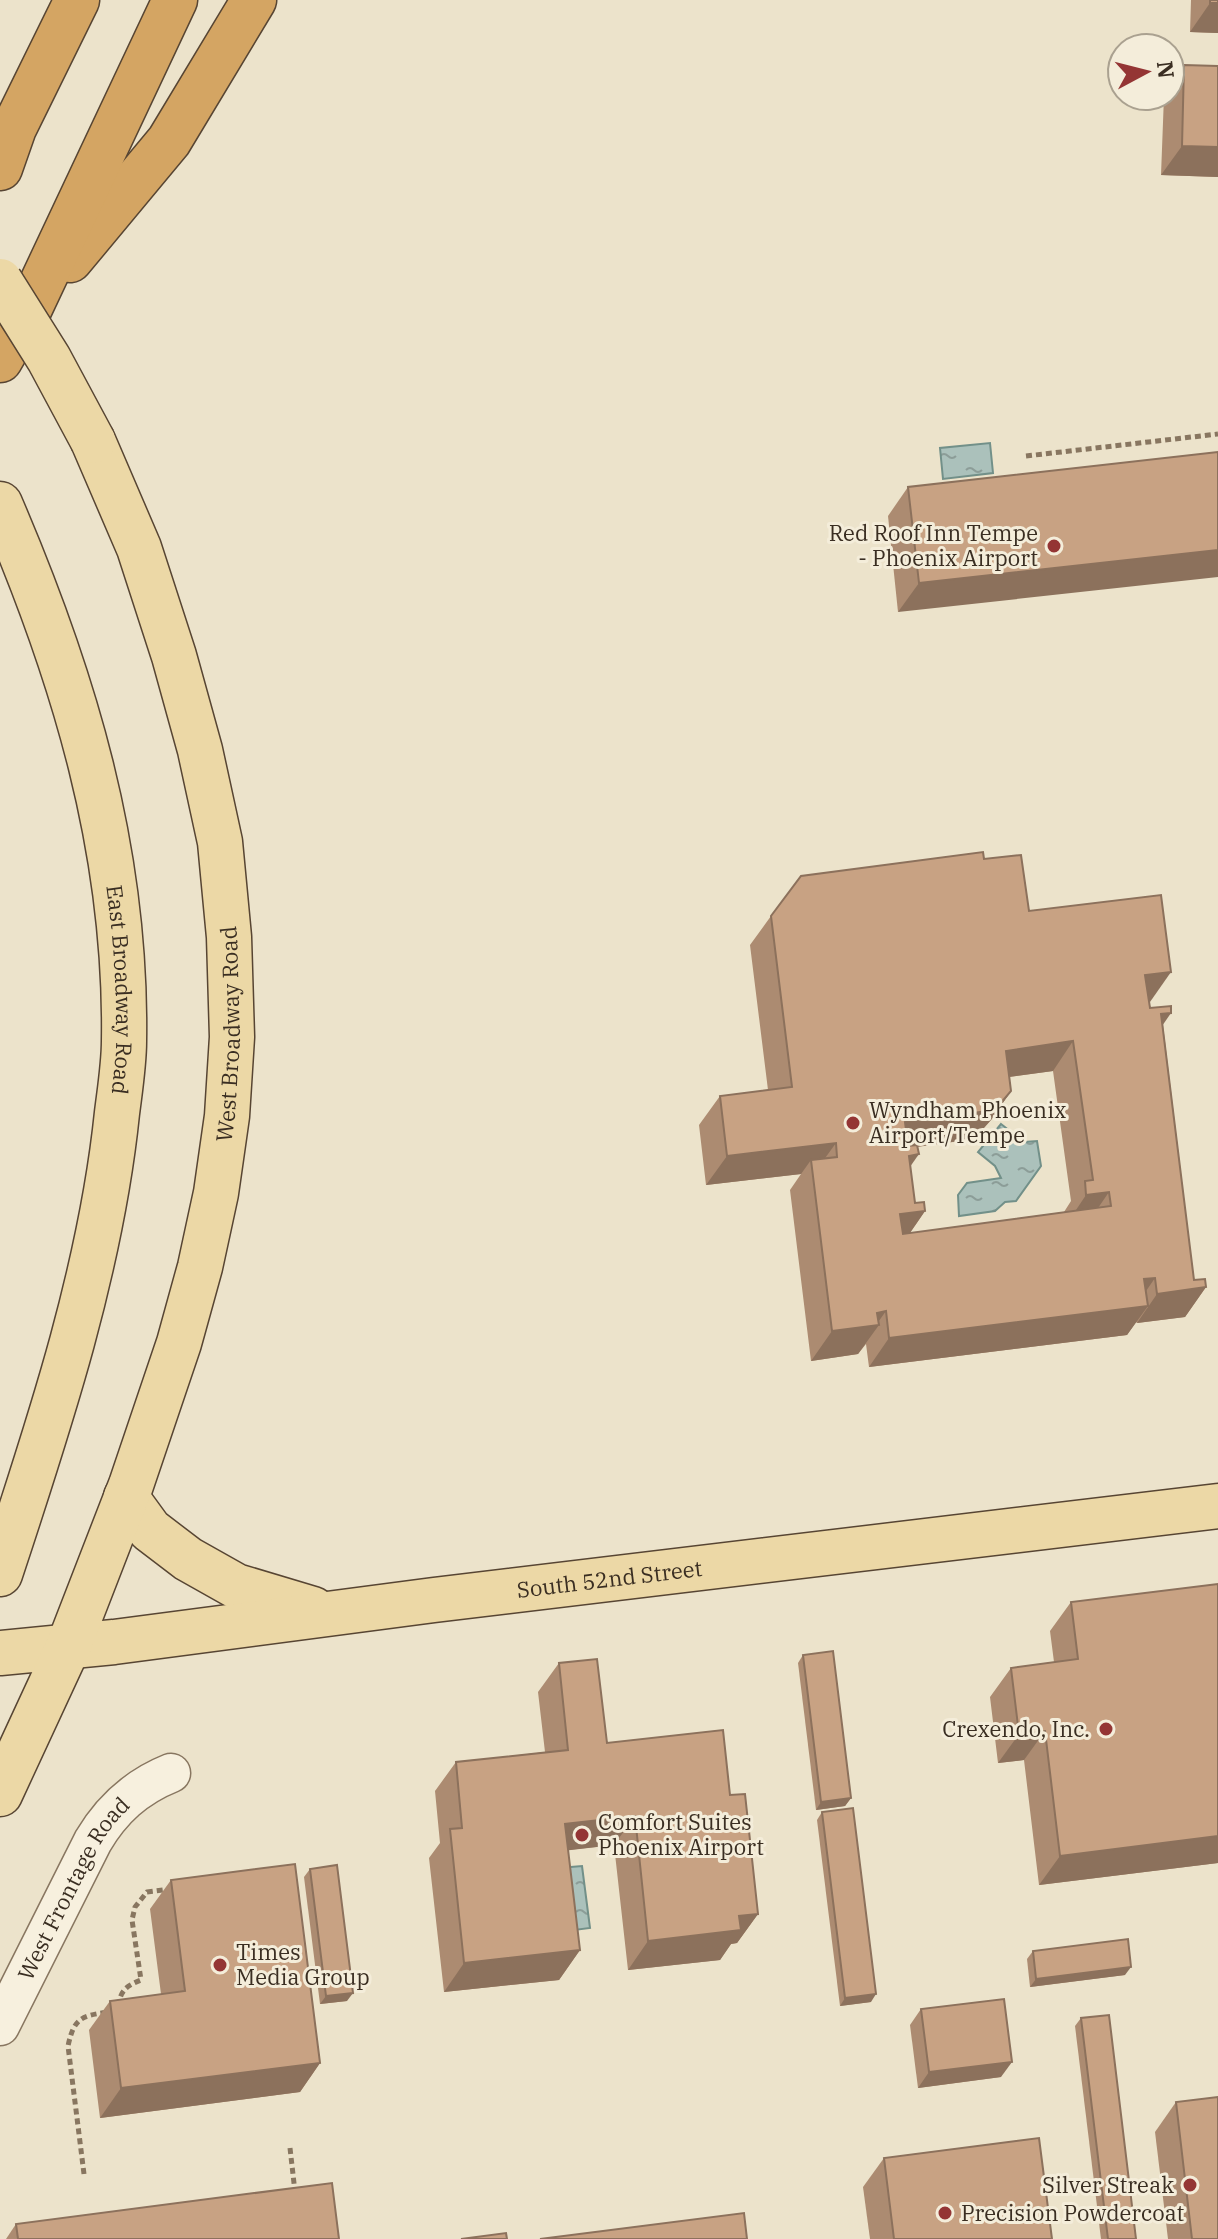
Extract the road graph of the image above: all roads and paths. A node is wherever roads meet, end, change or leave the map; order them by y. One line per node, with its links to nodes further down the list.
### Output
1 (77, 0): 4 (highway)
2 (175, 0): 5 (highway)
3 (254, 0): 5 (highway)
4 (0, 168)
5 (8, 287): 6 (highway); 10 (main road, West Broadway Road, bridge)
6 (0, 360)
7 (1218, 434): 8 (path)
8 (1026, 456)
9 (0, 504): 12 (main road, East Broadway Road)
10 (126, 1497): 13 (main road); 14 (main road, West Broadway Road)
11 (1218, 1506): 13 (main road, South 52nd Street)
12 (0, 1574)
13 (327, 1614): 14 (main road, South 52nd Street)
14 (69, 1645): 15 (main road, South 52nd Street); 17 (main road, West Broadway Road)
15 (0, 1653)
16 (171, 1773): 19 (street, West Frontage Road)
17 (0, 1794)
18 (177, 1888): 21 (path)
19 (0, 2026)
20 (290, 2148): 22 (path)
21 (84, 2174)
22 (296, 2202)

